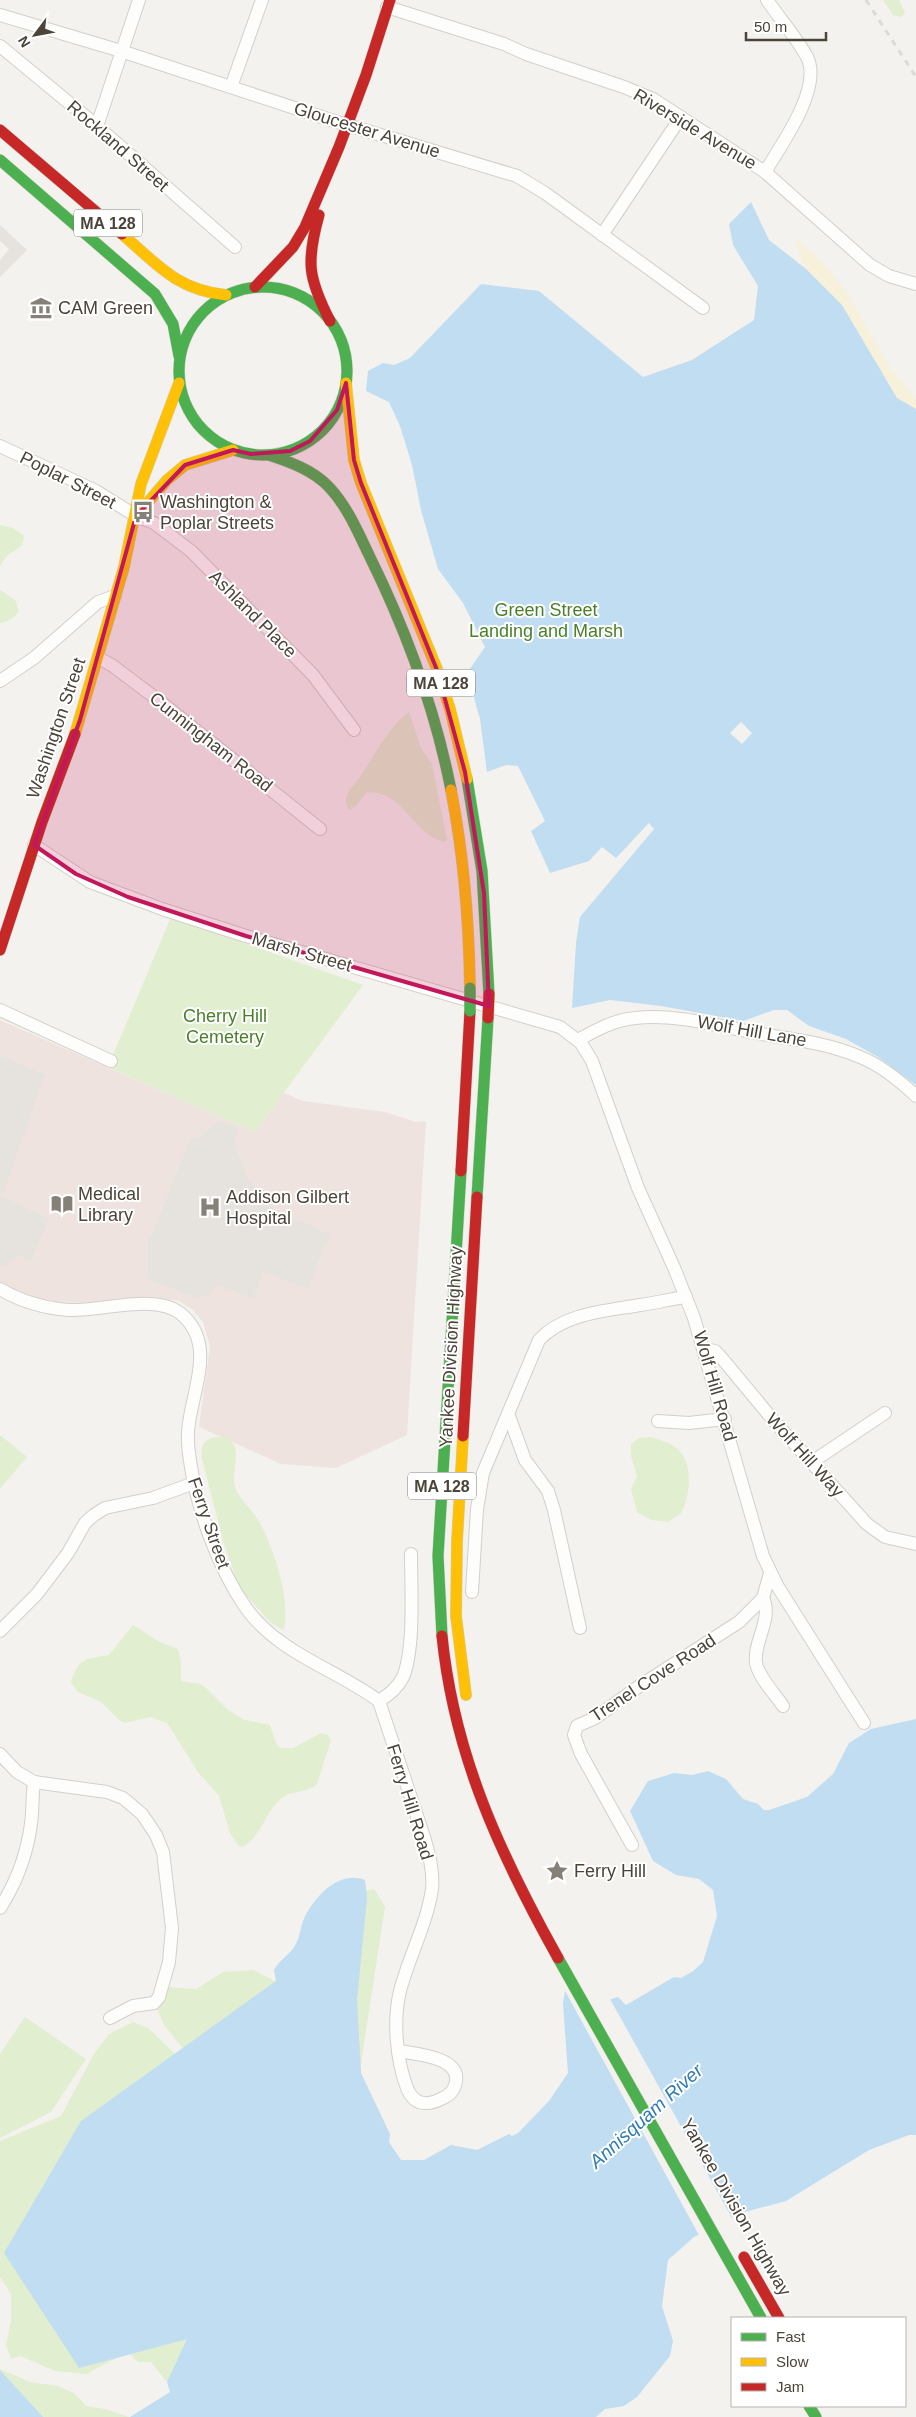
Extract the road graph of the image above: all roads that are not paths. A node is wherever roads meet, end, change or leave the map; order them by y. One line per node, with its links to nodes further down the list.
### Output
1 (139, 0): 7 (street)
2 (262, 0): 8 (street)
3 (767, 0): 15 (street)
4 (388, 4): 9 (street, Riverside Avenue); 10 (main road)
5 (0, 15): 7 (street, Gloucester Avenue)
6 (0, 46): 11 (street, Rockland Street)
7 (121, 51): 8 (street, Gloucester Avenue); 11 (street)
8 (231, 88): 10 (street, Gloucester Avenue)
9 (681, 116): 15 (street, Riverside Avenue); 16 (street)
10 (346, 125): 13 (main road); 16 (street, Gloucester Avenue)
11 (96, 126): 17 (street, Rockland Street)
12 (0, 130): 20 (main road, MA 128)
13 (339, 147): 19 (main road); 22 (main road)
14 (0, 160): 23 (main road, MA 128)
15 (765, 172): 18 (street, Riverside Avenue)
16 (602, 235): 21 (street, Gloucester Avenue)
17 (235, 247)
18 (916, 284)
19 (255, 287): 20 (main road, MA 128); 22 (main road, MA 128)
20 (226, 295): 23 (main road)
21 (703, 308)
22 (330, 321): 25 (main road, MA 128)
23 (179, 359): 24 (main road, MA 128)
24 (179, 383): 27 (main road, MA 128); 29 (main road, Washington Street)
25 (346, 384): 28 (main road); 58 (main road, Yankee Division Highway / MA 128, bridge)
26 (0, 446): 29 (street, Poplar Street)
27 (233, 450): 28 (main road, MA 128); 29 (main road, Washington Street)
28 (269, 455): 68 (main road, Yankee Division Highway / MA 128, bridge)
29 (136, 516): 30 (main road, Washington Street); 33 (street, Ashland Place)
30 (115, 596): 31 (main road, Washington Street); 32 (street)
31 (99, 658): 34 (street, Cunningham Road); 35 (main road, Washington Street)
32 (0, 681)
33 (354, 730)
34 (320, 829)
35 (34, 845): 36 (main road, Washington Street); 38 (street, Marsh Street)
36 (0, 950)
37 (0, 1010): 39 (street)
38 (578, 1040): 40 (street, Wolf Hill Lane); 42 (street, Wolf Hill Road)
39 (111, 1061)
40 (916, 1096)
41 (0, 1289): 49 (street, Ferry Street)
42 (686, 1297): 43 (street, Wolf Hill Road); 45 (street)
43 (705, 1348): 46 (street, Wolf Hill Road); 48 (street, Wolf Hill Way)
44 (885, 1413): 48 (street)
45 (509, 1416): 53 (street); 55 (street)
46 (724, 1419): 47 (street); 52 (street, Wolf Hill Road)
47 (658, 1421)
48 (812, 1462): 50 (street, Wolf Hill Way)
49 (194, 1483): 56 (street); 57 (street, Ferry Street)
50 (916, 1544)
51 (411, 1554): 57 (street)
52 (770, 1573): 54 (street, Trenel Cove Road); 60 (street, Wolf Hill Road)
53 (472, 1592)
54 (763, 1598): 59 (street); 63 (street, Trenel Cove Road)
55 (580, 1628)
56 (0, 1631)
57 (379, 1701): 66 (street, Ferry Hill Road)
58 (468, 1705)
59 (783, 1706)
60 (864, 1723)
61 (0, 1754): 62 (street)
62 (34, 1782): 64 (street); 65 (street)
63 (632, 1846)
64 (0, 1908)
65 (110, 2018)
66 (398, 2051): 66 (street, Ferry Hill Road)
67 (739, 2247): 69 (main road, Yankee Division Highway)
68 (760, 2317)
69 (778, 2317)

